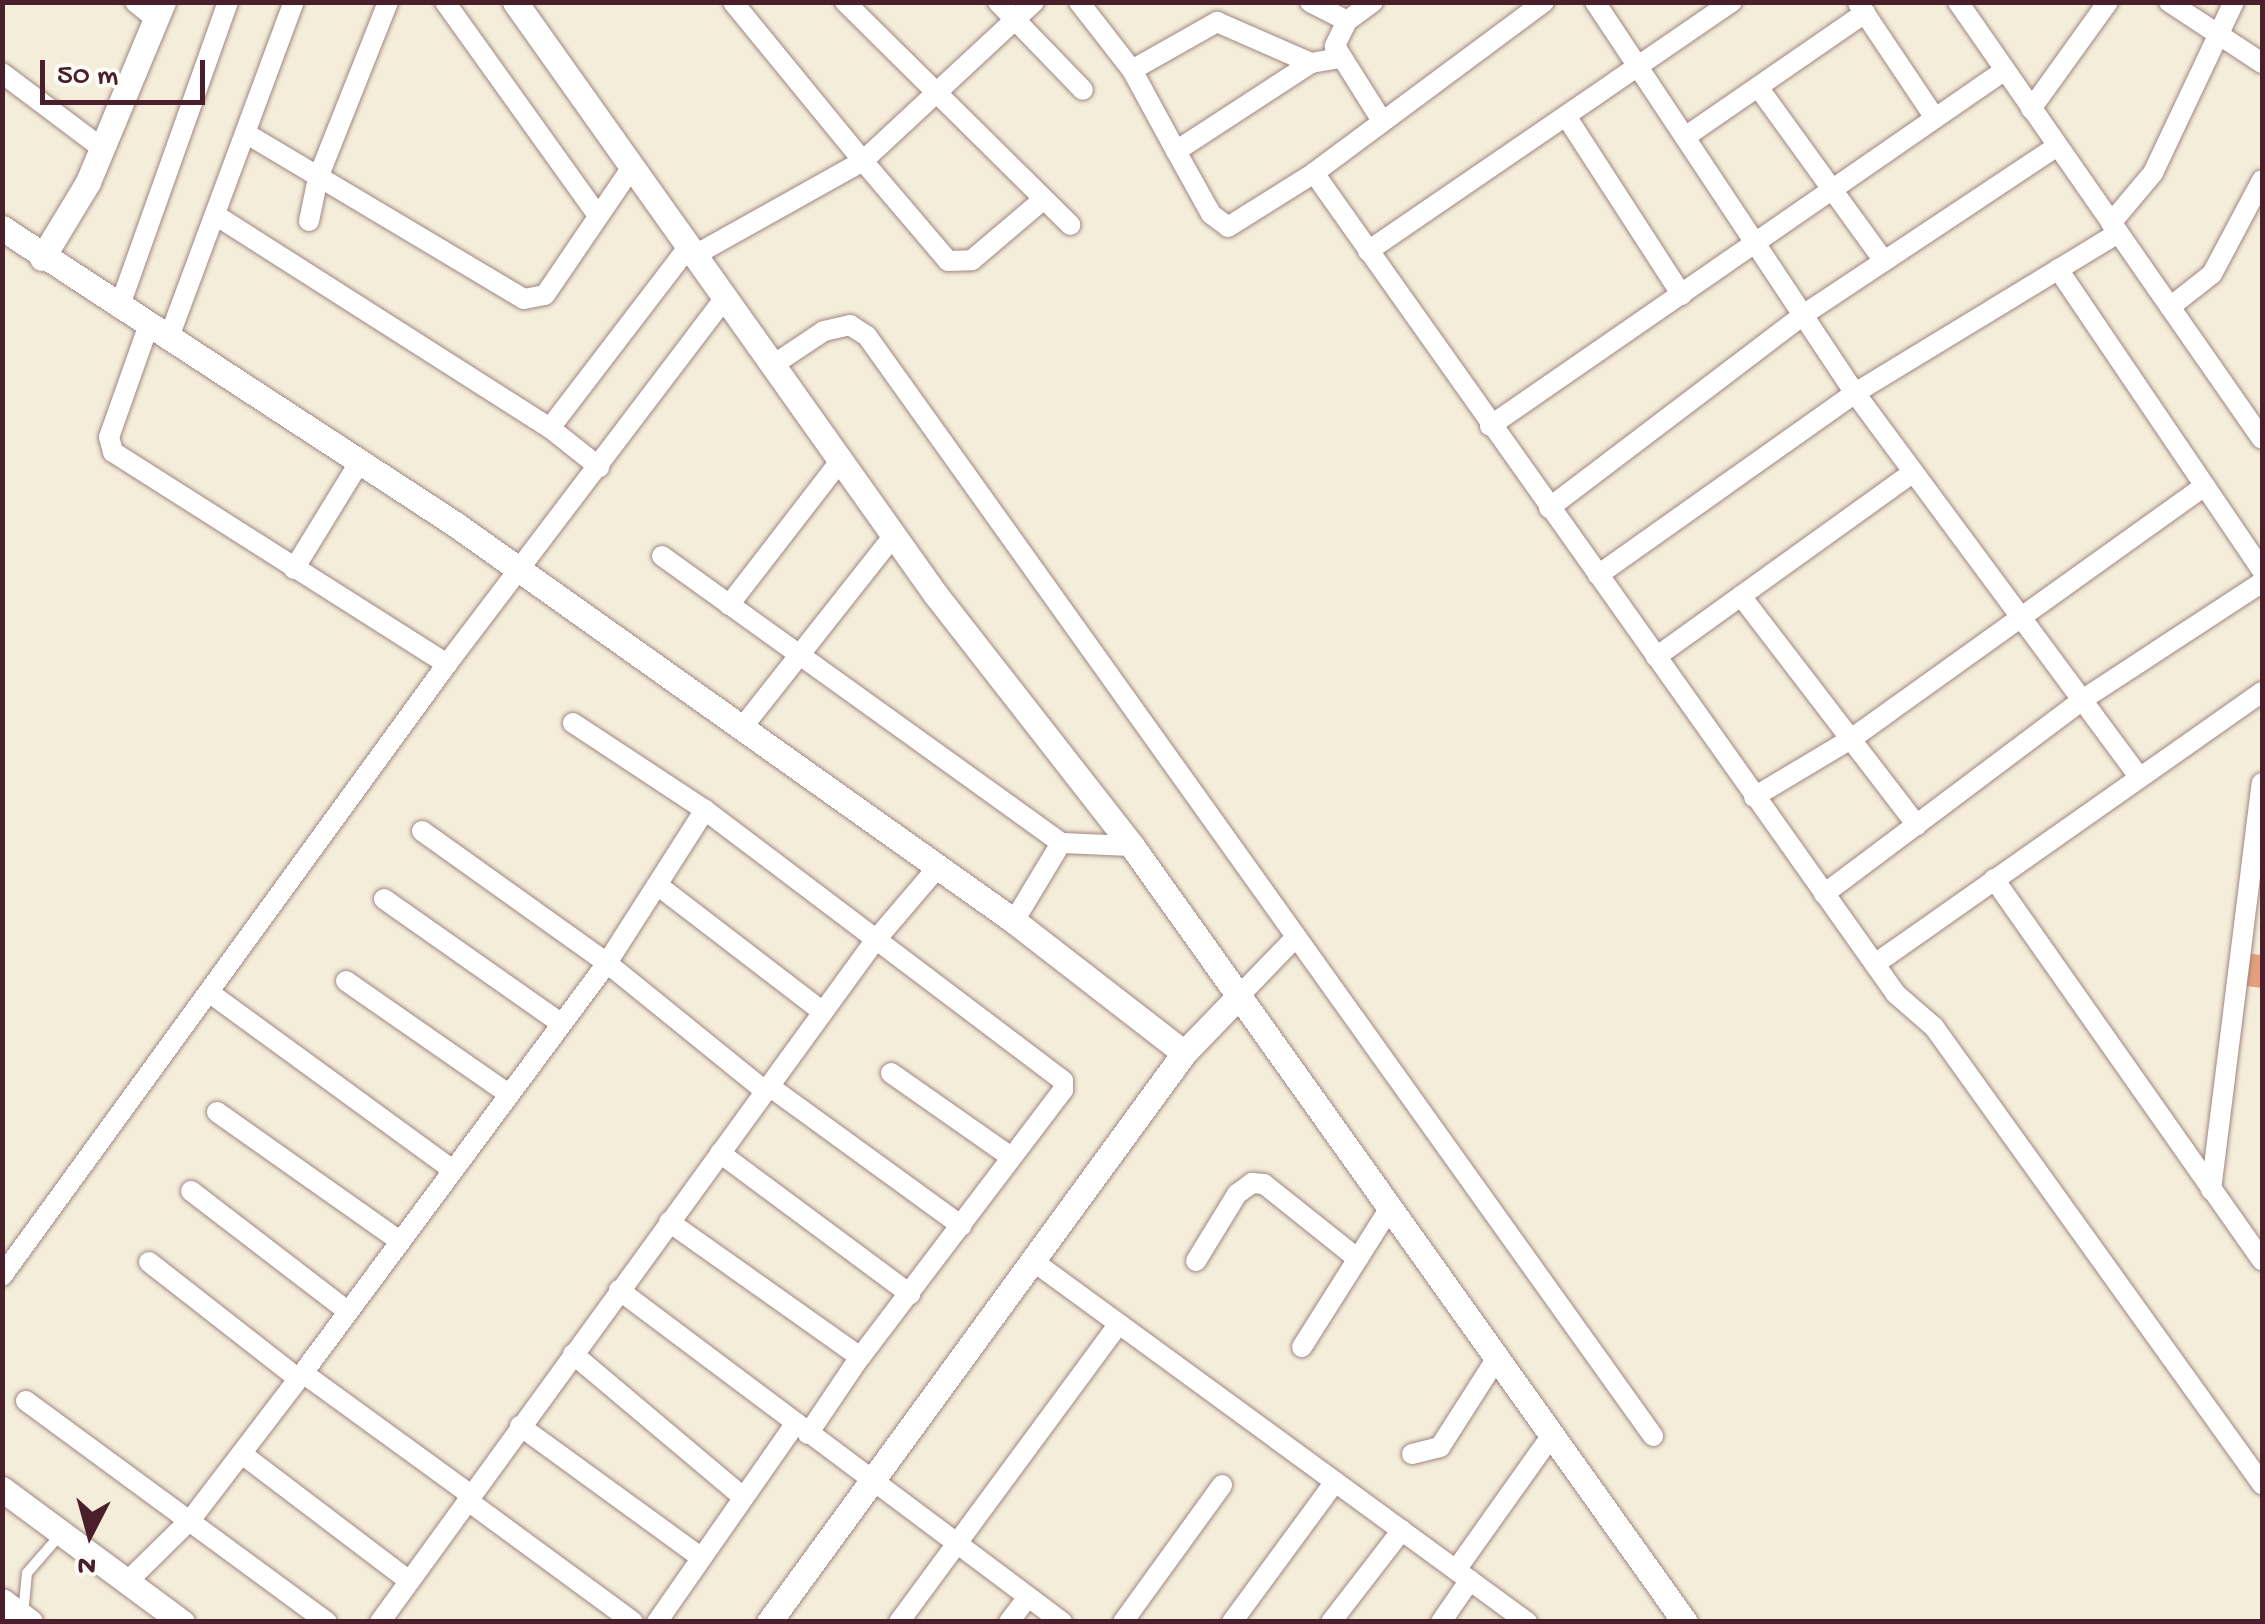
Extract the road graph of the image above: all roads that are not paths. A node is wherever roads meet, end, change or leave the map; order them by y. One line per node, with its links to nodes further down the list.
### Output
1 (135, 2): 22 (street)
2 (228, 2): 67 (street)
3 (294, 2): 40 (street)
4 (388, 2): 48 (street)
5 (444, 2): 52 (street)
6 (515, 2): 46 (street)
7 (732, 2): 45 (street)
8 (846, 2): 35 (street)
9 (998, 2): 23 (street)
10 (1034, 2): 23 (street)
11 (1079, 2): 30 (street)
12 (1310, 2): 24 (street)
13 (1373, 2): 24 (street)
14 (1544, 2): 39 (street)
15 (1596, 2): 29 (street)
16 (1732, 2): 29 (street)
17 (1958, 2): 31 (street)
18 (2108, 2): 36 (street)
19 (2169, 2): 25 (street)
20 (2234, 2): 25 (street)
21 (1862, 8): 33 (street); 38 (street)
22 (160, 11): 43 (street)
23 (1016, 21): 34 (street); 35 (street)
24 (1346, 21): 26 (street)
25 (2219, 33): 28 (street); 57 (street)
26 (1338, 58): 27 (street); 39 (street)
27 (1311, 63): 30 (street); 44 (street)
28 (2262, 63)
29 (1638, 67): 37 (street); 41 (street)
30 (1132, 70): 44 (street)
31 (2005, 70): 36 (street); 38 (street)
32 (2, 73): 43 (street)
33 (1758, 87): 41 (street); 50 (street)
34 (1083, 90)
35 (936, 94): 45 (street); 51 (street)
36 (2031, 108): 42 (street)
37 (1566, 116): 60 (street); 64 (street)
38 (1935, 118): 50 (street)
39 (1382, 121): 47 (street)
40 (248, 134): 48 (street); 53 (street)
41 (1685, 138): 58 (street)
42 (2057, 146): 57 (street); 62 (street)
43 (103, 149): 61 (street)
44 (1176, 151): 47 (street)
45 (863, 162): 51 (street); 59 (street)
46 (632, 167): 52 (street); 59 (street)
47 (1314, 173): 60 (street)
48 (318, 178): 52 (street); 54 (street)
49 (2262, 180): 66 (street)
50 (1835, 192): 58 (street); 62 (street)
51 (1044, 199): 55 (street)
52 (596, 213)
53 (217, 216): 69 (street); 73 (street)
54 (308, 221)
55 (1070, 225)
56 (2, 228): 61 (street)
57 (2115, 228): 63 (street); 66 (street)
58 (1756, 245): 64 (street); 68 (street)
59 (692, 251): 65 (street); 73 (street)
60 (1368, 251): 72 (street)
61 (42, 258): 67 (street)
62 (1884, 261): 68 (street)
63 (2058, 270): 71 (street); 79 (street)
64 (1682, 295): 72 (street)
65 (726, 298): 70 (street); 77 (street)
66 (2170, 307): 74 (street)
67 (119, 308): 69 (street)
68 (1803, 315): 71 (street); 80 (street)
69 (158, 333): 76 (street); 83 (street)
70 (773, 365): 75 (street); 113 (street)
71 (1855, 393): 78 (street); 86 (street)
72 (1490, 426): 80 (street)
73 (550, 428): 77 (street)
74 (2262, 440)
75 (841, 460): 81 (street); 89 (street)
76 (359, 463): 83 (street); 84 (street)
77 (599, 467): 84 (street)
78 (1914, 472): 88 (street); 90 (street)
79 (2205, 486): 85 (street); 90 (street)
80 (1549, 508): 86 (street)
81 (894, 535): 91 (street); 106 (street)
82 (662, 556): 89 (street)
83 (294, 569): 93 (street)
84 (521, 570): 93 (street); 97 (street)
85 (2262, 570)
86 (1598, 575): 92 (street)
87 (2262, 582): 95 (street)
88 (1740, 596): 92 (street); 98 (street)
89 (729, 605): 91 (street)
90 (2020, 617): 95 (street); 98 (street)
91 (798, 657): 97 (street); 105 (street)
92 (1656, 657): 101 (street)
93 (447, 664): 118 (street)
94 (2262, 692): 99 (street)
95 (2082, 700): 99 (street); 103 (street)
96 (573, 723): 102 (street)
97 (741, 729): 107 (street)
98 (1850, 739): 101 (street); 103 (street)
99 (2138, 776): 108 (street)
100 (2262, 783): 130 (street)
101 (1754, 797): 110 (street)
102 (705, 810): 109 (street); 114 (street)
103 (1917, 825): 110 (street)
104 (422, 831): 115 (street)
105 (1061, 844): 106 (street); 112 (street)
106 (1132, 846): 119 (street)
107 (938, 866): 112 (street); 114 (street)
108 (1994, 879): 116 (street); 130 (street)
109 (660, 887): 115 (street); 120 (street)
110 (1824, 894): 116 (street)
111 (384, 898): 121 (street)
112 (1014, 921): 122 (street)
113 (1294, 940): 119 (street); 155 (street)
114 (874, 942): 120 (street); 128 (street)
115 (607, 963): 121 (street); 124 (street)
116 (1874, 964): 160 (street)
117 (346, 981): 125 (street)
118 (210, 993): 129 (street); 141 (street)
119 (1240, 996): 122 (street); 132 (street)
120 (823, 1012): 124 (street)
121 (559, 1022): 125 (street)
122 (1184, 1053): 137 (street)
123 (891, 1073): 128 (street)
124 (767, 1088): 127 (street); 134 (street)
125 (507, 1093): 129 (street)
126 (217, 1112): 135 (street)
127 (720, 1152): 133 (street); 143 (street)
128 (1011, 1157): 134 (street)
129 (450, 1168): 135 (street)
130 (2211, 1190): 138 (street)
131 (192, 1191): 144 (street)
132 (1388, 1211): 136 (street); 149 (street)
133 (669, 1222): 142 (street); 148 (street)
134 (962, 1226): 143 (street)
135 (396, 1238): 144 (street)
136 (1358, 1259): 139 (street); 146 (street)
137 (1033, 1260): 145 (street); 158 (street)
138 (2262, 1260)
139 (1196, 1261)
140 (149, 1262): 150 (street)
141 (2, 1276)
142 (619, 1290): 147 (street); 153 (street)
143 (910, 1294): 148 (street)
144 (345, 1310): 150 (street)
145 (1119, 1324): 159 (street); 168 (street)
146 (1302, 1347)
147 (573, 1354): 152 (street); 164 (street)
148 (860, 1357): 153 (street)
149 (1498, 1358): 154 (street); 157 (street)
150 (300, 1375): 156 (street); 163 (street)
151 (26, 1402): 165 (street)
152 (520, 1426): 163 (street); 169 (street)
153 (801, 1429): 158 (street); 164 (street)
154 (1552, 1435): 170 (street); 189 (street)
155 (1653, 1436)
156 (242, 1454): 165 (street); 171 (street)
157 (1412, 1454)
158 (870, 1481): 168 (street); 180 (street)
159 (1335, 1482): 166 (street); 185 (street)
160 (2262, 1484)
161 (1222, 1486): 184 (street)
162 (2, 1488): 167 (street)
163 (469, 1497): 171 (street); 178 (street)
164 (743, 1497): 169 (street)
165 (192, 1518): 172 (street); 176 (street)
166 (1402, 1530): 170 (street); 186 (street)
167 (62, 1533): 172 (street); 174 (lane)
168 (956, 1544): 173 (street); 181 (street)
169 (700, 1557): 179 (street)
170 (1463, 1575): 187 (street); 188 (street)
171 (408, 1580): 177 (street)
172 (128, 1582): 175 (street)
173 (1028, 1597): 182 (street); 183 (street)
174 (20, 1615)
175 (182, 1622)
176 (327, 1622)
177 (380, 1622)
178 (633, 1622)
179 (657, 1622)
180 (768, 1622)
181 (899, 1622)
182 (1009, 1622)
183 (1062, 1622)
184 (1123, 1622)
185 (1232, 1622)
186 (1332, 1622)
187 (1441, 1622)
188 (1527, 1622)
189 (1685, 1622)

